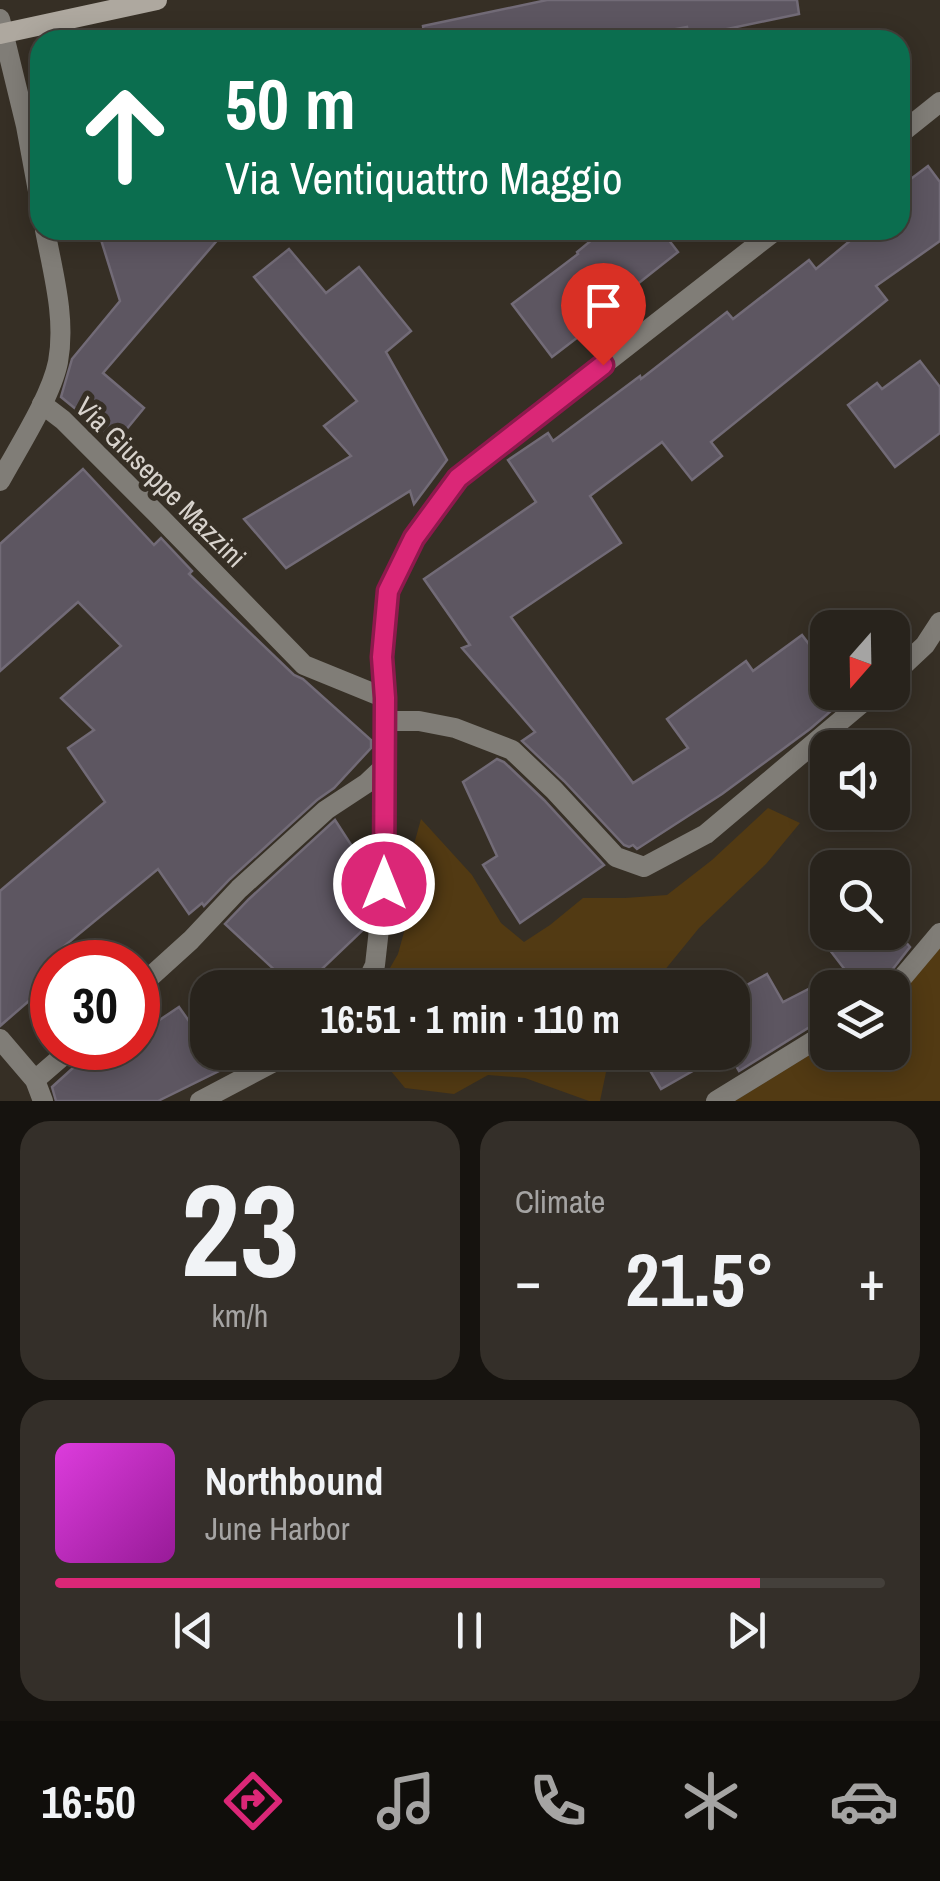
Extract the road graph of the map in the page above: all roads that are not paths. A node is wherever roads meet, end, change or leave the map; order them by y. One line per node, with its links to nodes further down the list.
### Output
1 (156, 0): 2 (main road)
2 (1, 28): 5 (street)
3 (940, 102): 4 (street)
4 (910, 126)
5 (30, 148)
6 (47, 240): 8 (street, Via Giuseppe Mazzini)
7 (763, 240): 12 (street)
8 (42, 404): 9 (street); 12 (street, Via Giuseppe Mazzini)
9 (0, 481)
10 (940, 622): 11 (street)
11 (910, 659)
12 (385, 698): 14 (street)
13 (854, 710): 14 (street)
14 (385, 722): 15 (street)
15 (384, 766): 17 (street); 18 (street)
16 (940, 932): 19 (street)
17 (160, 968)
18 (373, 970)
19 (909, 970)
20 (0, 1039): 24 (street)
21 (810, 1043): 27 (street)
22 (47, 1070): 24 (street)
23 (258, 1070): 26 (street)
24 (36, 1080): 25 (street)
25 (43, 1101)
26 (200, 1101)
27 (716, 1101)

